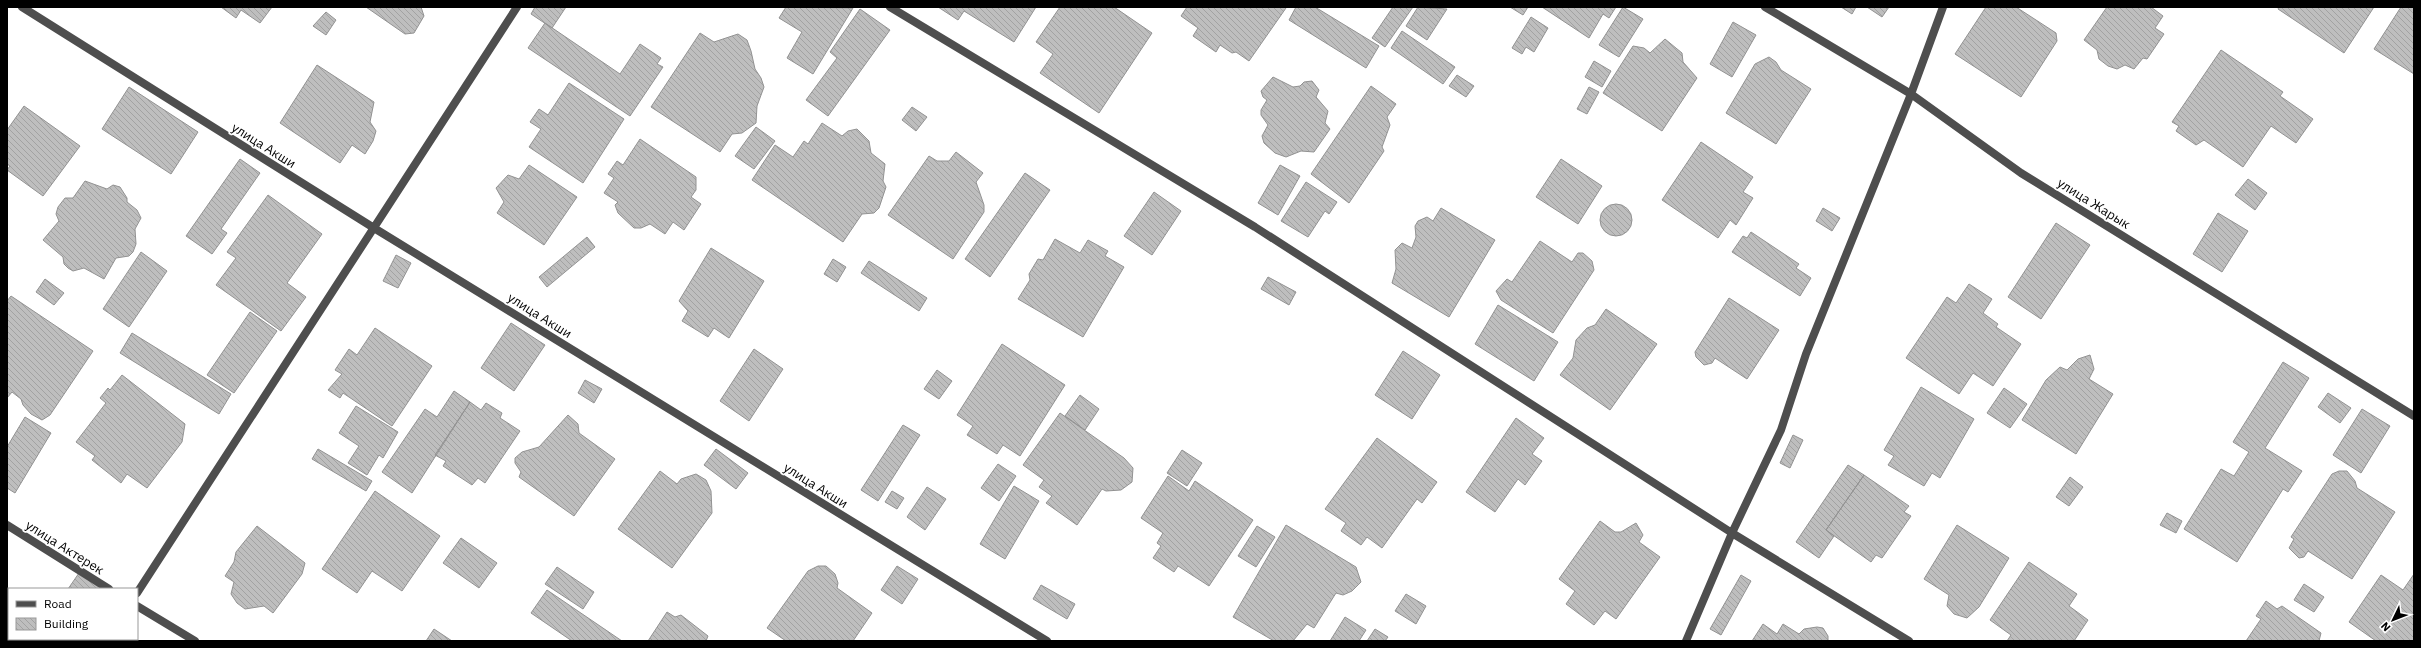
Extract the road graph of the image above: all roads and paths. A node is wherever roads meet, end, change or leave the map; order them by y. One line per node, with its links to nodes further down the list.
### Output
1 (22, 7): 7 (street, улица Акши)
2 (517, 7): 7 (street)
3 (890, 7): 10 (street)
4 (1765, 7): 6 (street, улица Жарык)
5 (1943, 7): 6 (street)
6 (1911, 94): 8 (street, улица Жарык); 10 (street)
7 (374, 228): 12 (street); 15 (street, улица Акши)
8 (2414, 416)
9 (7, 525): 11 (street, улица Актерек)
10 (1732, 533): 16 (street); 17 (street)
11 (108, 588)
12 (138, 591)
13 (138, 607): 14 (street)
14 (195, 641)
15 (1047, 641)
16 (1686, 641)
17 (1909, 641)

